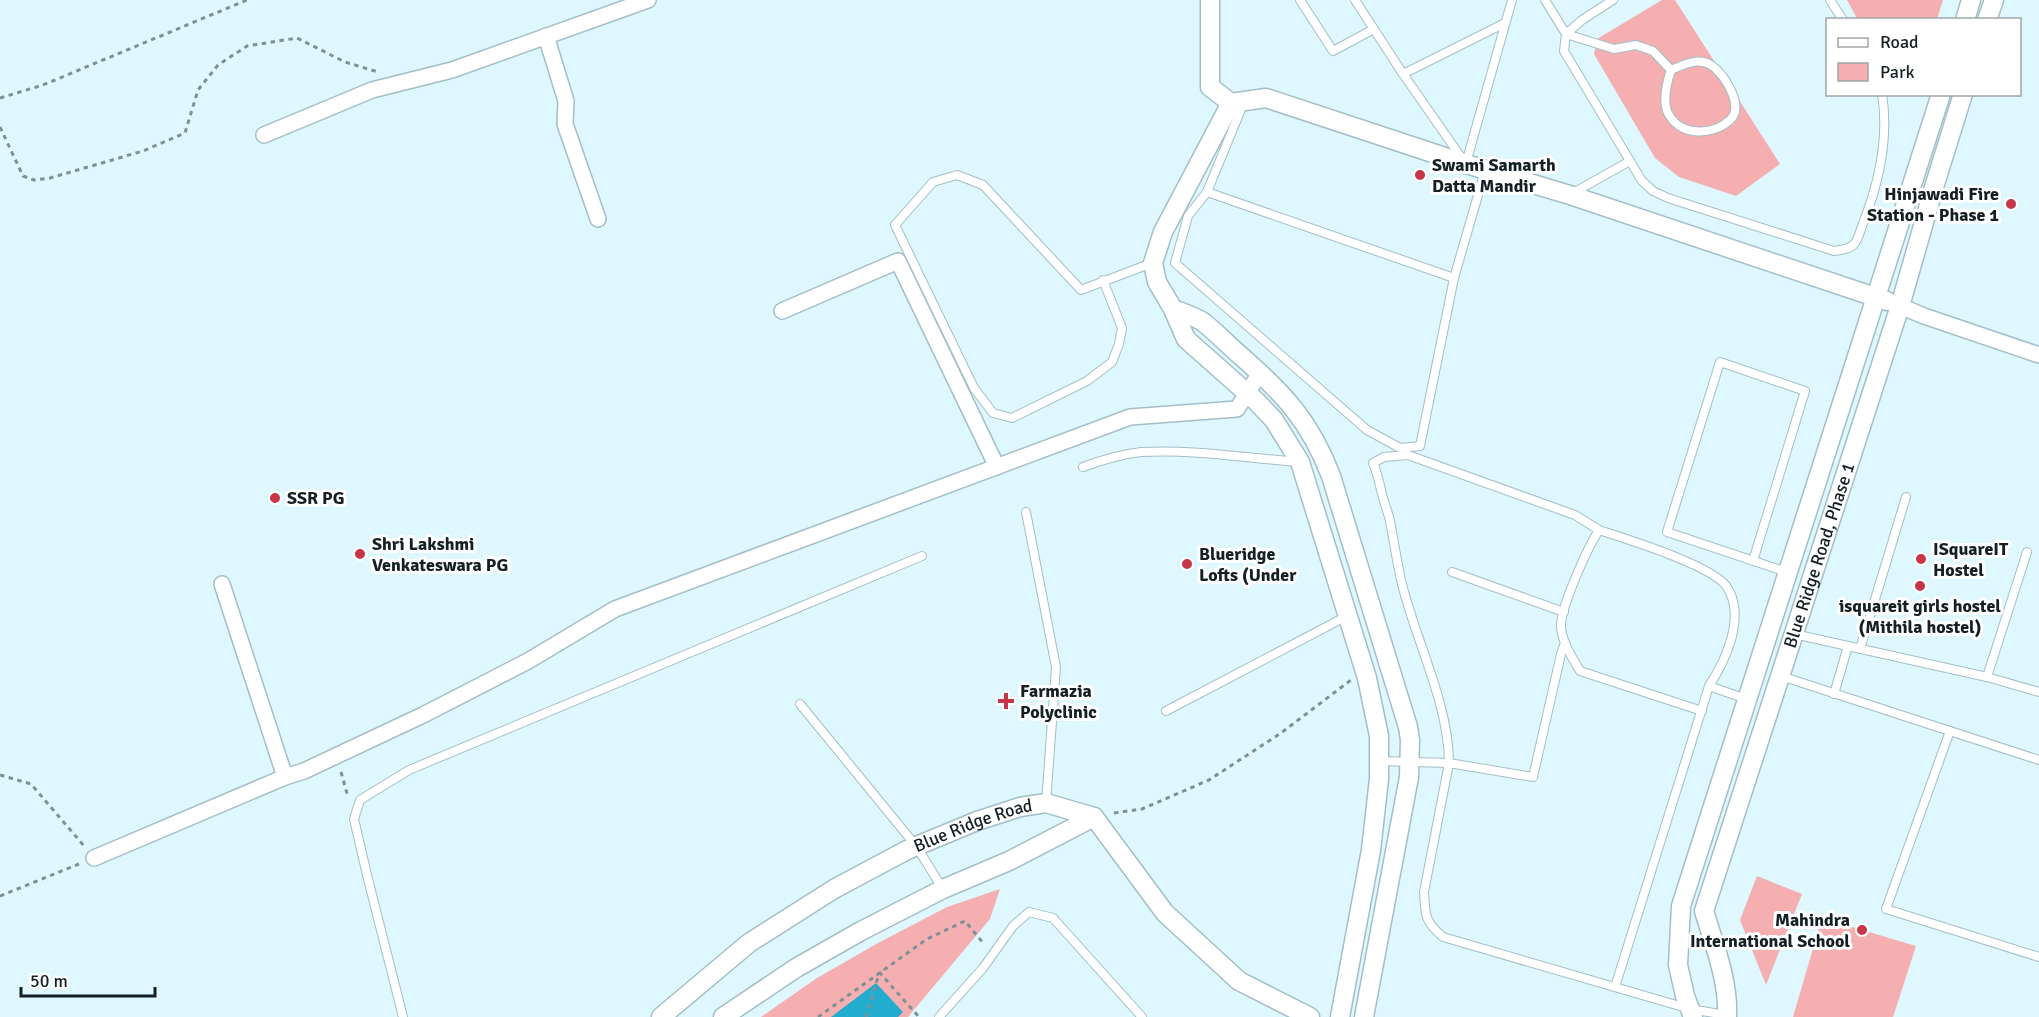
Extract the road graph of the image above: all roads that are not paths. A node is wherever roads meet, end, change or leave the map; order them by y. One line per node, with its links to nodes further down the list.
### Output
1 (648, 0): 17 (street)
2 (1210, 0): 23 (street)
3 (1300, 0): 15 (lane)
4 (1355, 0): 15 (lane)
5 (1512, 0): 14 (lane)
6 (1545, 0): 16 (lane)
7 (1613, 0): 16 (lane)
8 (1830, 0): 11 (lane)
9 (1971, 0): 12 (street)
10 (1994, 0): 13 (street)
11 (1842, 18)
12 (1966, 18)
13 (1988, 18)
14 (1505, 23): 19 (lane); 26 (lane)
15 (1374, 29): 19 (lane)
16 (1566, 34): 18 (lane); 25 (lane)
17 (546, 36): 24 (street); 30 (street)
18 (1671, 70): 18 (lane)
19 (1403, 74): 26 (lane)
20 (1882, 96): 25 (lane)
21 (1940, 96): 34 (street, Blue Ridge Road, Phase 1)
22 (1962, 96): 35 (street, Blue Ridge Road, Phase 1)
23 (1238, 102): 26 (street); 28 (lane); 31 (street)
24 (264, 135)
25 (1630, 161): 29 (lane)
26 (1466, 164): 27 (street)
27 (1485, 170): 29 (street); 32 (lane)
28 (1206, 192): 32 (lane); 32 (lane)
29 (1570, 195): 34 (street)
30 (598, 219)
31 (1153, 263): 33 (lane); 36 (street)
32 (1454, 278)
33 (1103, 280): 33 (lane)
34 (1877, 298): 35 (street); 51 (street, Blue Ridge Road, Phase 1)
35 (1900, 306): 38 (street); 55 (street, Blue Ridge Road, Phase 1)
36 (1173, 309): 39 (street); 40 (street)
37 (782, 311): 42 (street)
38 (2039, 355)
39 (1260, 373): 40 (street); 71 (street)
40 (1247, 393): 41 (street); 42 (street)
41 (1300, 462): 43 (lane); 54 (street)
42 (997, 467): 73 (street)
43 (1083, 467)
44 (1906, 497): 58 (lane)
45 (1026, 512): 74 (lane)
46 (1599, 530): 53 (lane); 61 (lane); 72 (lane)
47 (2026, 552): 60 (lane)
48 (922, 556): 83 (lane)
49 (1753, 561): 49 (lane); 51 (lane)
50 (1452, 572): 53 (lane)
51 (1788, 572): 64 (street, Blue Ridge Road, Phase 1)
52 (222, 584): 73 (street)
53 (1564, 612): 56 (lane)
54 (1347, 616): 66 (lane); 70 (street)
55 (1792, 634): 57 (lane); 59 (street, Blue Ridge Road, Phase 1)
56 (1565, 643): 67 (lane); 72 (lane)
57 (1848, 646): 58 (lane); 63 (lane)
58 (1860, 649): 60 (lane)
59 (1779, 676): 63 (lane); 82 (street, Blue Ridge Road, Phase 1)
60 (1986, 677): 62 (lane)
61 (1709, 686): 64 (lane); 67 (lane)
62 (2039, 693)
63 (1834, 694): 68 (lane)
64 (1748, 699): 81 (street, Blue Ridge Road, Phase 1)
65 (800, 704): 76 (lane)
66 (1166, 711)
67 (1702, 711): 80 (lane)
68 (1950, 731): 69 (lane); 79 (lane)
69 (2039, 760)
70 (1379, 761): 71 (lane); 89 (street)
71 (1410, 762): 72 (lane); 90 (street)
72 (1449, 763): 80 (lane)
73 (285, 777): 77 (street)
74 (1046, 803): 75 (street, Blue Ridge Road); 76 (street, Blue Ridge Road)
75 (1094, 817): 78 (street, Blue Ridge Road); 88 (street)
76 (916, 846): 78 (lane); 84 (street, Blue Ridge Road)
77 (94, 858)
78 (943, 889): 85 (street, Blue Ridge Road)
79 (2039, 957)
80 (1615, 987): 81 (lane)
81 (1692, 1013): 82 (lane)
82 (1727, 1016)
83 (403, 1017)
84 (661, 1017)
85 (723, 1017)
86 (939, 1017): 87 (lane)
87 (1142, 1017)
88 (1310, 1017)
89 (1340, 1017)
90 (1364, 1017)

